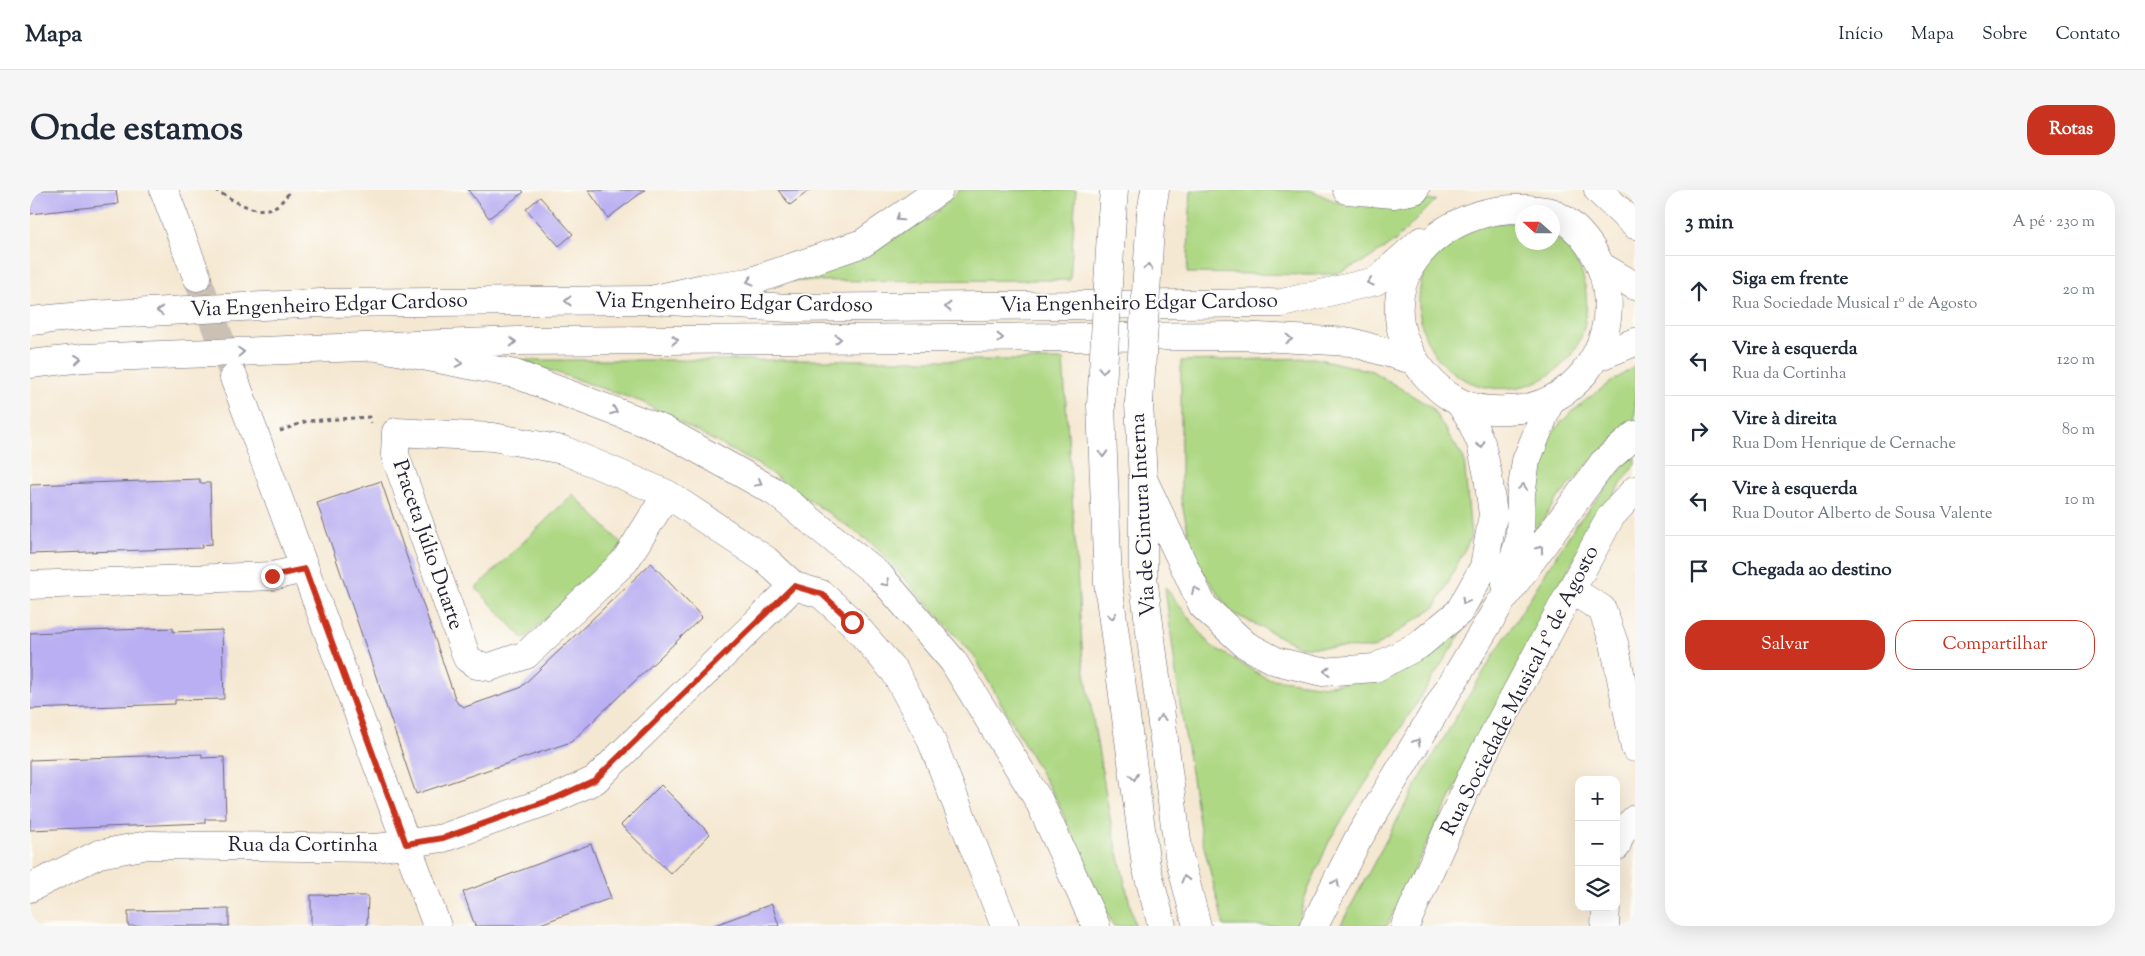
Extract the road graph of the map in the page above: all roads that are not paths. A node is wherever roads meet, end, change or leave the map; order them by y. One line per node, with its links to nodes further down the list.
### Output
1 (164, 190): 15 (main road)
2 (939, 190): 17 (main road, one-way to 17)
3 (1347, 190): 4 (main road)
4 (1415, 190)
5 (1476, 190): 7 (main road)
6 (1598, 190): 12 (main road)
7 (1503, 200): 10 (main road); 13 (main road, Via Engenheiro Edgar Cardoso)
8 (1153, 201): 28 (main road, Via de Cintura Interna, one-way to 8, bridge)
9 (1113, 203): 45 (main road, Via de Cintura Interna, one-way to 45, bridge)
10 (1534, 205)
11 (1560, 217): 14 (main road)
12 (1635, 225)
13 (1421, 241): 17 (main road, Via Engenheiro Edgar Cardoso, one-way to 17); 22 (main road)
14 (1602, 266): 16 (main road); 21 (main road)
15 (197, 277)
16 (1635, 286)
17 (651, 300): 18 (main road, Via Engenheiro Edgar Cardoso, one-way to 18)
18 (30, 321)
19 (1635, 342): 21 (main road)
20 (377, 347): 22 (main road, Via Engenheiro Edgar Cardoso, one-way to 22); 23 (main road, Via Engenheiro Edgar Cardoso, one-way to 20); 44 (main road, one-way to 44)
21 (1595, 358): 25 (main road)
22 (1413, 360): 26 (main road)
23 (30, 364)
24 (234, 378): 31 (main road)
25 (1550, 400): 26 (main road); 35 (main road, one-way to 25)
26 (1459, 402): 28 (main road, one-way to 28)
27 (1635, 435): 35 (main road, one-way to 27)
28 (1143, 479): 46 (main road, Via de Cintura Interna, one-way to 28)
29 (1635, 490): 34 (main road, Rua Sociedade Musical 1º de Agosto)
30 (667, 494): 30 (main road, Praceta Júlio Duarte); 33 (main road, Praceta Júlio Duarte)
31 (305, 569): 32 (main road); 39 (main road)
32 (30, 585)
33 (794, 586): 39 (main road, Rua da Cortinha); 43 (main road)
34 (1571, 590): 36 (main road); 48 (main road, Rua Sociedade Musical 1º de Agosto)
35 (1500, 602): 47 (main road, one-way to 35)
36 (1635, 748)
37 (1635, 819): 38 (main road)
38 (1620, 836)
39 (406, 844): 40 (main road, Rua da Cortinha); 42 (main road)
40 (30, 888)
41 (1606, 911): 49 (main road)
42 (437, 926)
43 (1006, 926)
44 (1096, 926)
45 (1162, 926)
46 (1198, 926)
47 (1314, 926)
48 (1405, 926)
49 (1606, 926)

